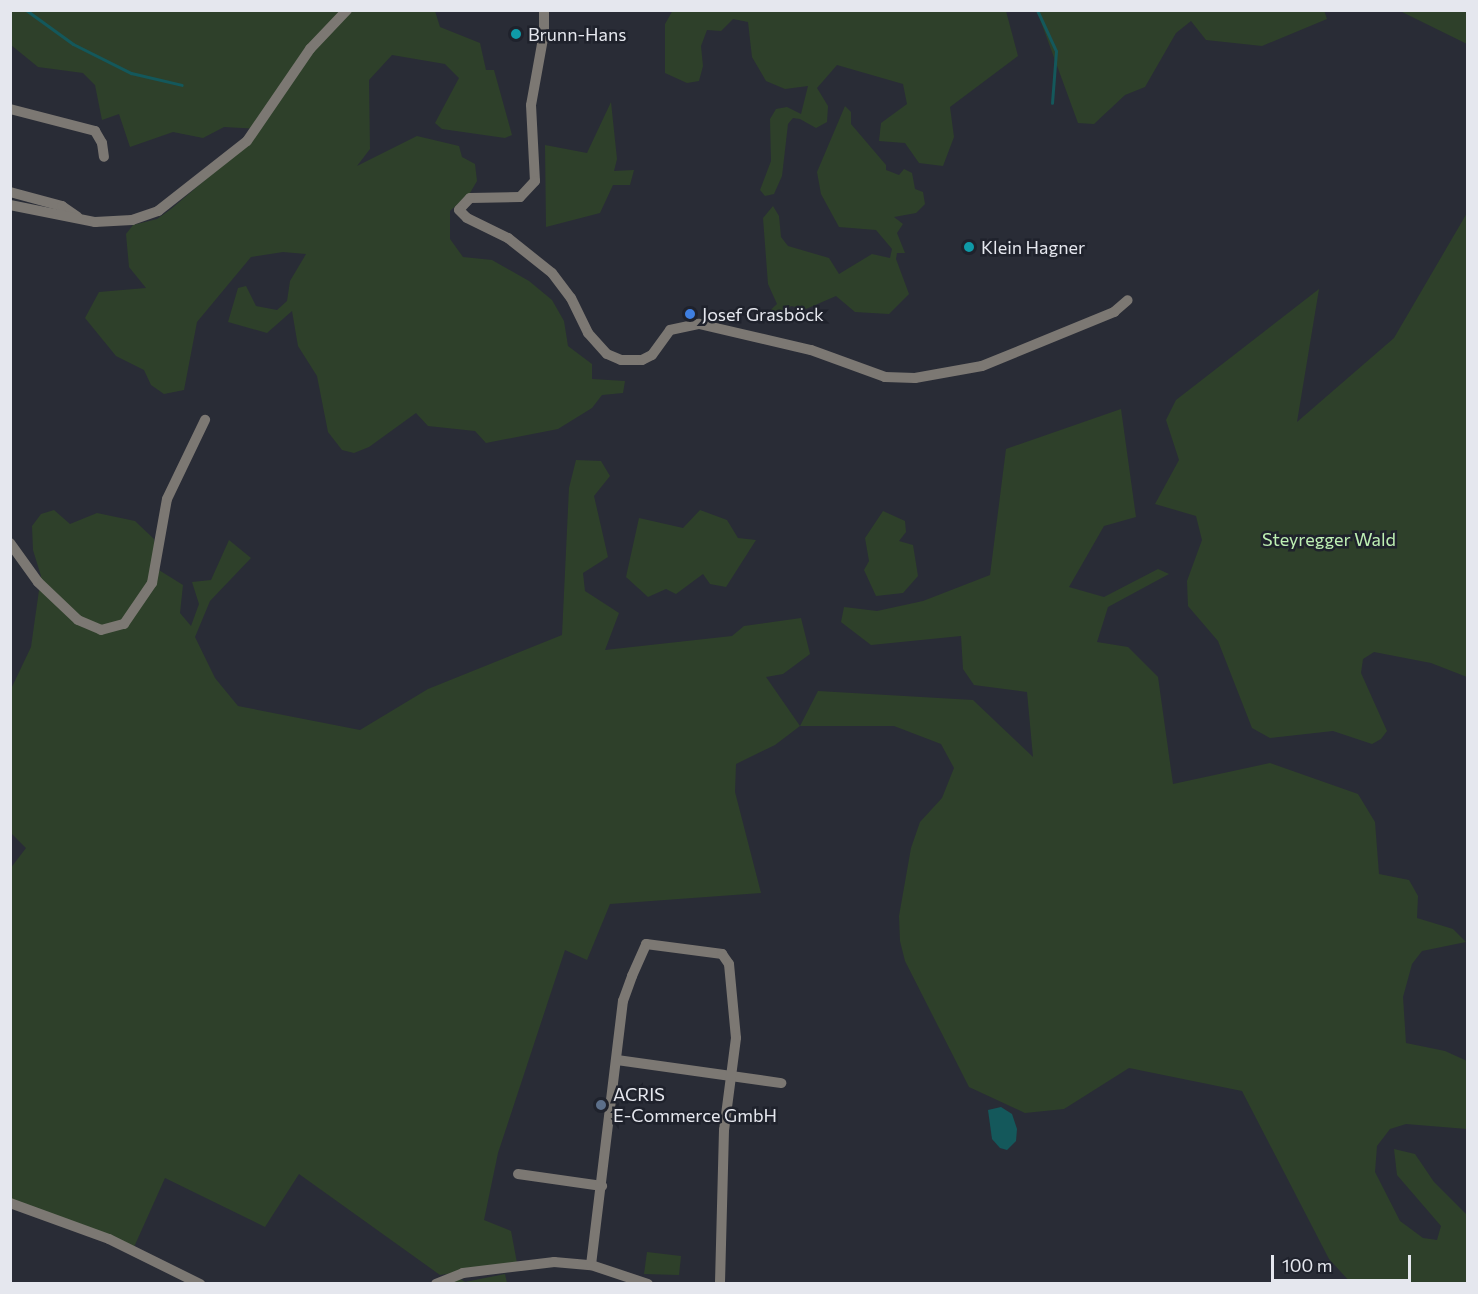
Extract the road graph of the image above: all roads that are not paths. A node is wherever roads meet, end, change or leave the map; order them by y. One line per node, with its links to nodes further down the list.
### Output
1 (346, 10): 7 (street)
2 (544, 10): 8 (street)
3 (10, 109): 4 (street)
4 (104, 157)
5 (10, 192): 7 (street)
6 (10, 205): 7 (street)
7 (80, 220)
8 (1128, 300)
9 (205, 420): 10 (street)
10 (10, 543)
11 (618, 1060): 12 (street); 12 (street); 15 (street)
12 (732, 1076): 13 (street); 21 (street)
13 (781, 1083)
14 (518, 1174): 15 (street)
15 (602, 1186): 17 (street)
16 (10, 1203): 18 (street)
17 (591, 1265): 19 (street); 20 (street)
18 (200, 1284)
19 (436, 1284)
20 (648, 1284)
21 (720, 1284)

